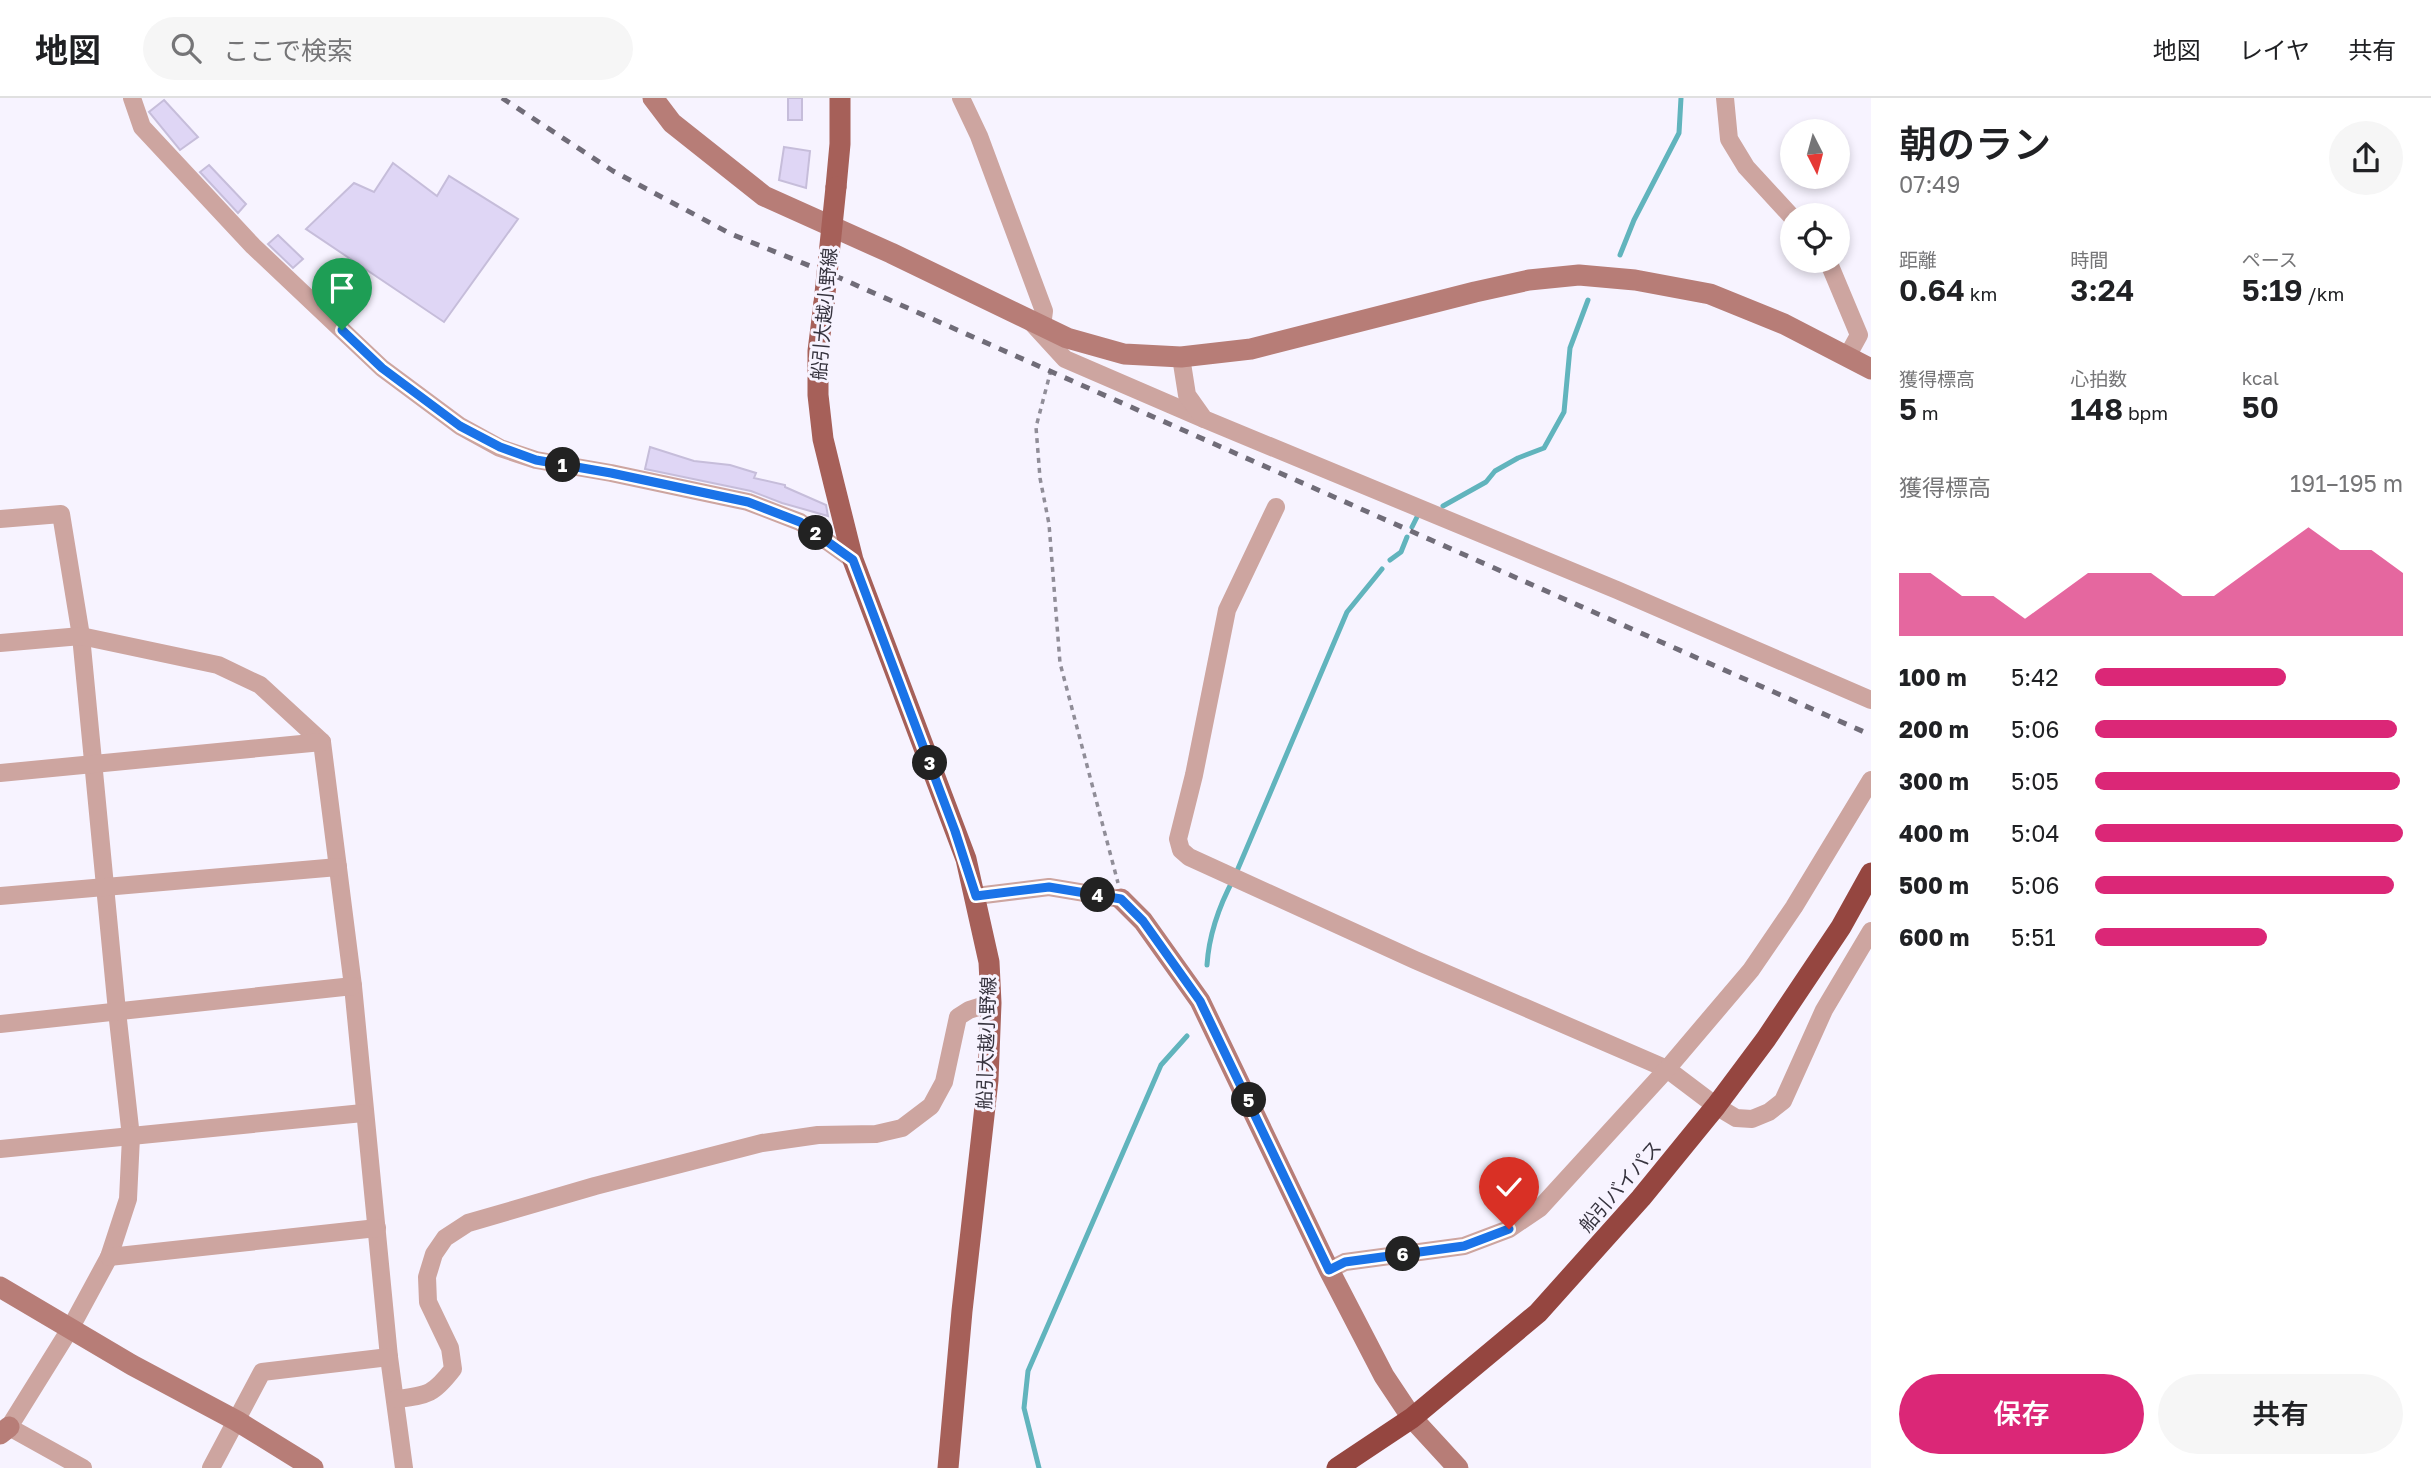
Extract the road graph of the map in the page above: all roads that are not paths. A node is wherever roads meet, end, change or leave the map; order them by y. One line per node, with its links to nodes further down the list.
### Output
1 (132, 98): 15 (street)
2 (653, 98): 8 (street)
3 (840, 98): 15 (main road, 船引大越小野線, bridge)
4 (961, 98): 8 (street)
5 (1725, 98): 6 (street)
6 (1780, 204)
7 (1833, 273): 9 (street)
8 (1035, 323): 10 (street); 12 (street)
9 (1848, 355): 10 (street); 11 (street)
10 (1181, 357): 12 (street)
11 (1871, 369)
12 (1204, 419): 18 (street)
13 (1276, 508): 34 (street)
14 (0, 519): 16 (street)
15 (853, 560): 27 (main road, 船引大越小野線)
16 (81, 636): 17 (street); 19 (street); 20 (street)
17 (0, 643)
18 (1871, 701)
19 (322, 742): 20 (street); 23 (street)
20 (93, 765): 21 (street); 25 (street)
21 (0, 774)
22 (1871, 780): 34 (street)
23 (338, 867): 25 (street); 30 (street)
24 (1871, 873): 35 (highway, 船引バイパス)
25 (105, 887): 26 (street); 32 (street)
26 (0, 896)
27 (976, 896): 28 (street); 31 (main road, 船引大越小野線)
28 (1121, 899): 41 (street)
29 (1871, 931): 35 (street)
30 (353, 986): 32 (street); 36 (street)
31 (991, 1003): 45 (street); 53 (main road, 船引大越小野線)
32 (117, 1011): 33 (street); 37 (street)
33 (0, 1024)
34 (1667, 1069): 35 (street); 41 (street)
35 (1716, 1107): 46 (highway, 船引バイパス)
36 (363, 1113): 37 (street); 39 (street)
37 (131, 1138): 38 (street); 40 (street)
38 (0, 1149)
39 (377, 1228): 40 (street); 44 (street)
40 (109, 1257): 43 (street)
41 (1329, 1270): 46 (street)
42 (0, 1287): 43 (street)
43 (70, 1329): 47 (street); 48 (street)
44 (389, 1357): 45 (street); 47 (street)
45 (396, 1399): 52 (street)
46 (1412, 1418): 54 (highway, 船引バイパス); 55 (street)
47 (237, 1421): 50 (street); 51 (street)
48 (5, 1430): 49 (street)
49 (83, 1468)
50 (211, 1468)
51 (313, 1468)
52 (404, 1468)
53 (948, 1468)
54 (1337, 1468)
55 (1458, 1468)

